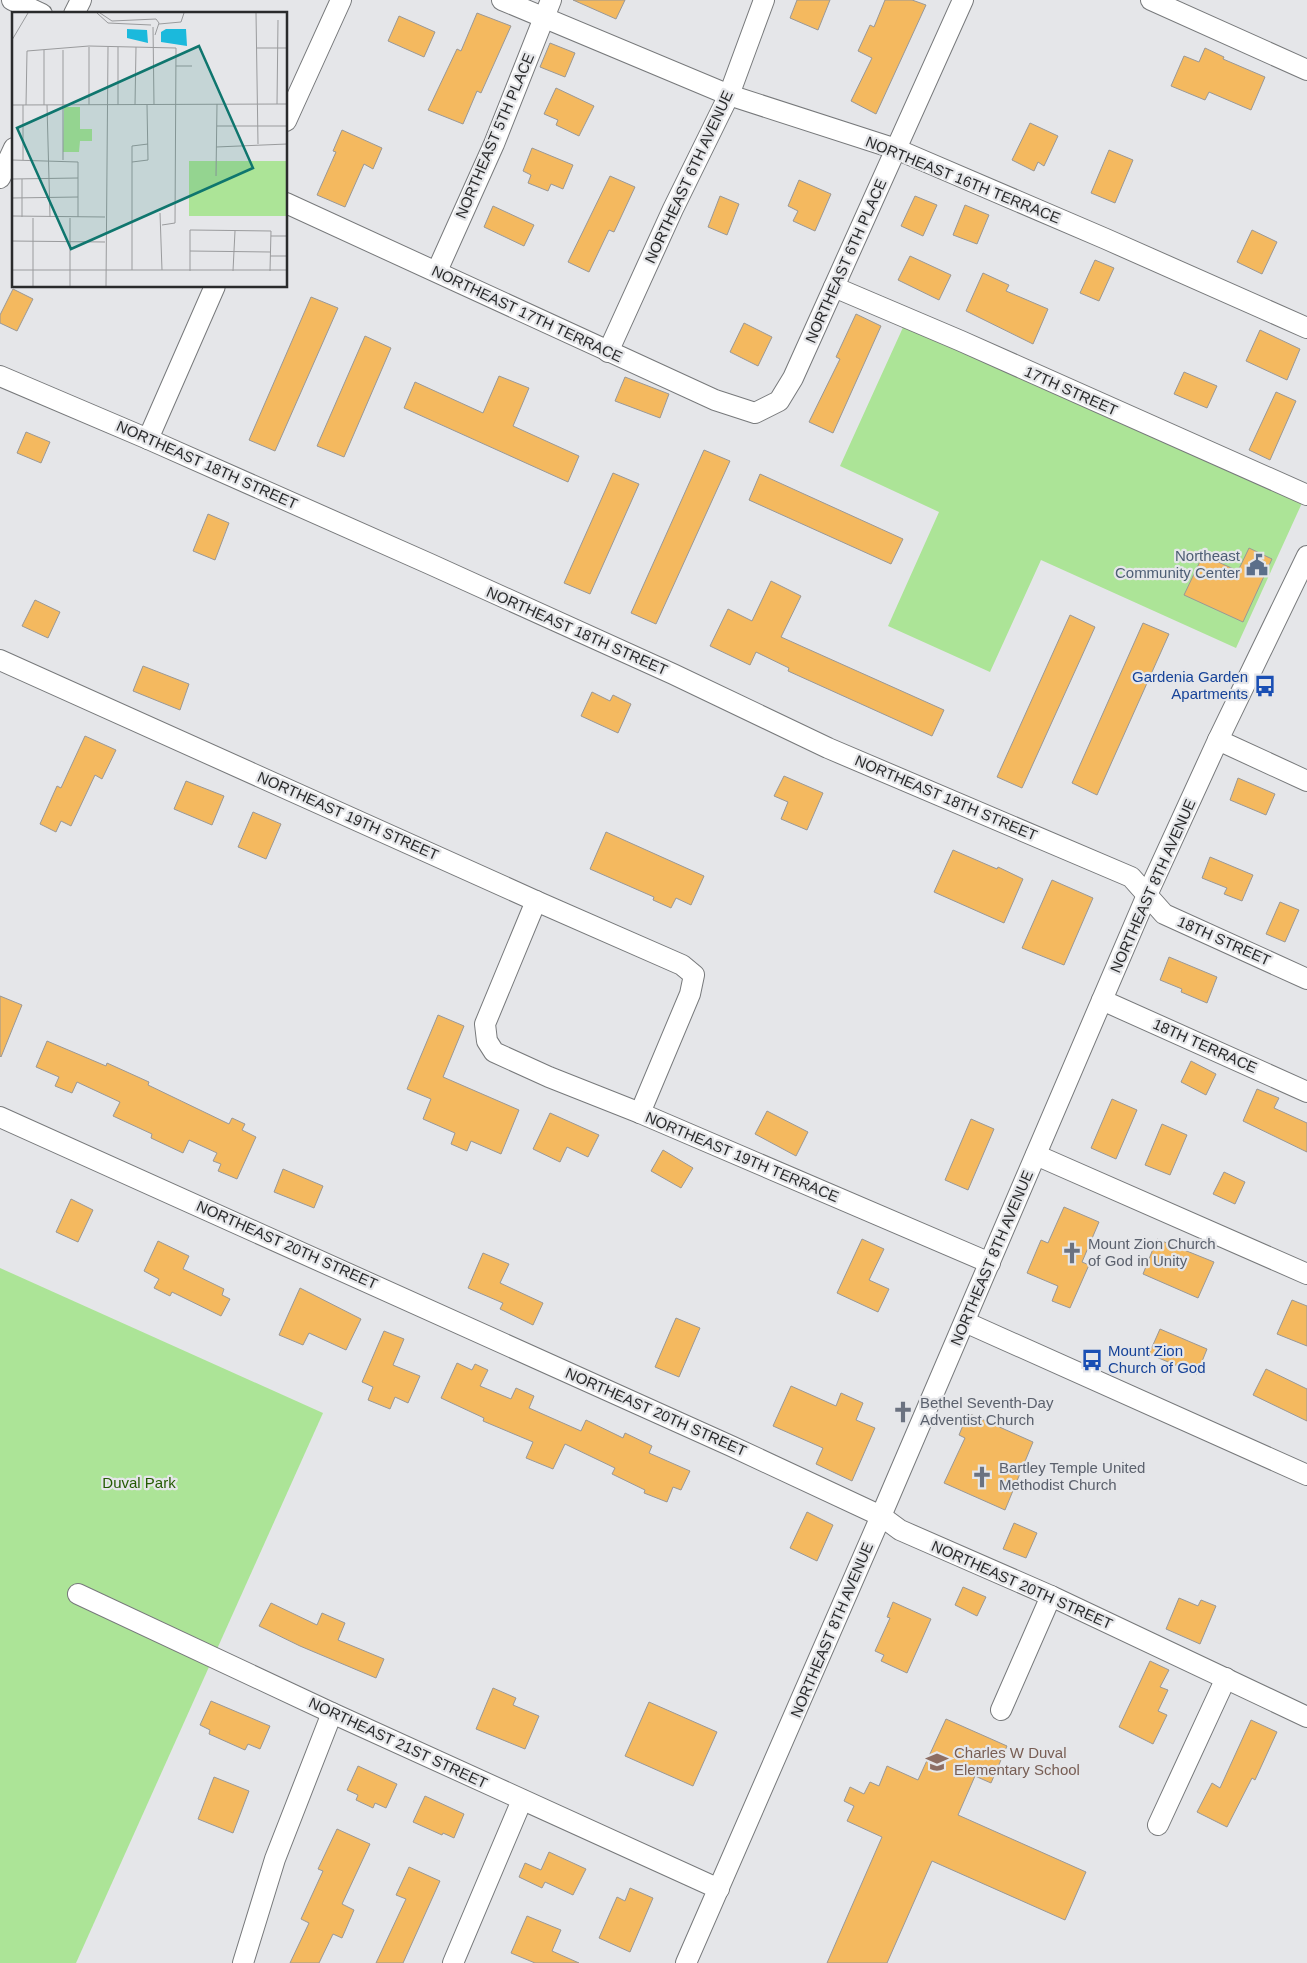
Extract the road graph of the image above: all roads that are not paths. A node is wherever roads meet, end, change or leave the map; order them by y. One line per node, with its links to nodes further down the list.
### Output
1 (12, 0): 9 (street)
2 (81, 0): 10 (street)
3 (341, 0): 13 (street)
4 (502, 0): 8 (street, NORTHEAST 16TH TERRACE)
5 (764, 0): 12 (street, NORTHEAST 6TH AVENUE)
6 (963, 0): 14 (street, NORTHEAST 6TH PLACE)
7 (1151, 0): 11 (street)
8 (548, 9): 12 (street, NORTHEAST 16TH TERRACE); 18 (street, NORTHEAST 5TH PLACE)
9 (38, 12)
10 (75, 12)
11 (1307, 70)
12 (729, 95): 14 (street, NORTHEAST 16TH TERRACE); 22 (street, NORTHEAST 6TH AVENUE)
13 (288, 117)
14 (896, 149): 19 (street, NORTHEAST 6TH PLACE); 21 (street, NORTHEAST 16TH TERRACE)
15 (12, 152): 16 (street)
16 (0, 178)
17 (288, 204): 18 (street, NORTHEAST 17TH TERRACE)
18 (436, 271): 22 (street, NORTHEAST 17TH TERRACE)
19 (834, 287): 24 (street, NORTHEAST 6TH PLACE); 26 (street, 17TH STREET)
20 (213, 288): 25 (street)
21 (1307, 328)
22 (608, 352): 24 (street, NORTHEAST 17TH TERRACE)
23 (0, 376): 25 (street, NORTHEAST 18TH STREET)
24 (769, 406)
25 (148, 439): 31 (street, NORTHEAST 18TH STREET)
26 (1307, 495)
27 (1307, 556): 29 (street, NORTHEAST 8TH AVENUE)
28 (0, 660): 32 (street, NORTHEAST 19TH STREET)
29 (1218, 740): 30 (street); 31 (street, NORTHEAST 8TH AVENUE)
30 (1307, 781)
31 (1147, 895): 33 (street, 18TH STREET); 34 (street, NORTHEAST 8TH AVENUE)
32 (536, 901): 36 (street, NORTHEAST 19TH TERRACE); 36 (street, NORTHEAST 19TH STREET)
33 (1307, 979)
34 (1102, 1000): 35 (street, 18TH TERRACE); 38 (street, NORTHEAST 8TH AVENUE)
35 (1307, 1092)
36 (640, 1113): 39 (street, NORTHEAST 19TH TERRACE)
37 (0, 1117): 43 (street, NORTHEAST 20TH STREET)
38 (1036, 1155): 39 (street, NORTHEAST 8TH AVENUE); 40 (street)
39 (990, 1263): 41 (street, NORTHEAST 8TH AVENUE)
40 (1307, 1274)
41 (965, 1322): 42 (street); 43 (street, NORTHEAST 8TH AVENUE)
42 (1307, 1475)
43 (881, 1516): 45 (street, NORTHEAST 20TH STREET); 52 (street, NORTHEAST 8TH AVENUE)
44 (78, 1594): 48 (street, NORTHEAST 21ST STREET)
45 (1050, 1596): 46 (street, NORTHEAST 20TH STREET); 47 (street)
46 (1226, 1678): 49 (street, NORTHEAST 20TH STREET); 51 (street)
47 (1001, 1710)
48 (332, 1713): 50 (street, NORTHEAST 21ST STREET); 53 (street)
49 (1307, 1717)
50 (522, 1800): 52 (street, NORTHEAST 21ST STREET); 54 (street)
51 (1158, 1825)
52 (719, 1889): 55 (street, NORTHEAST 8TH AVENUE)
53 (243, 1963)
54 (454, 1963)
55 (686, 1963)

